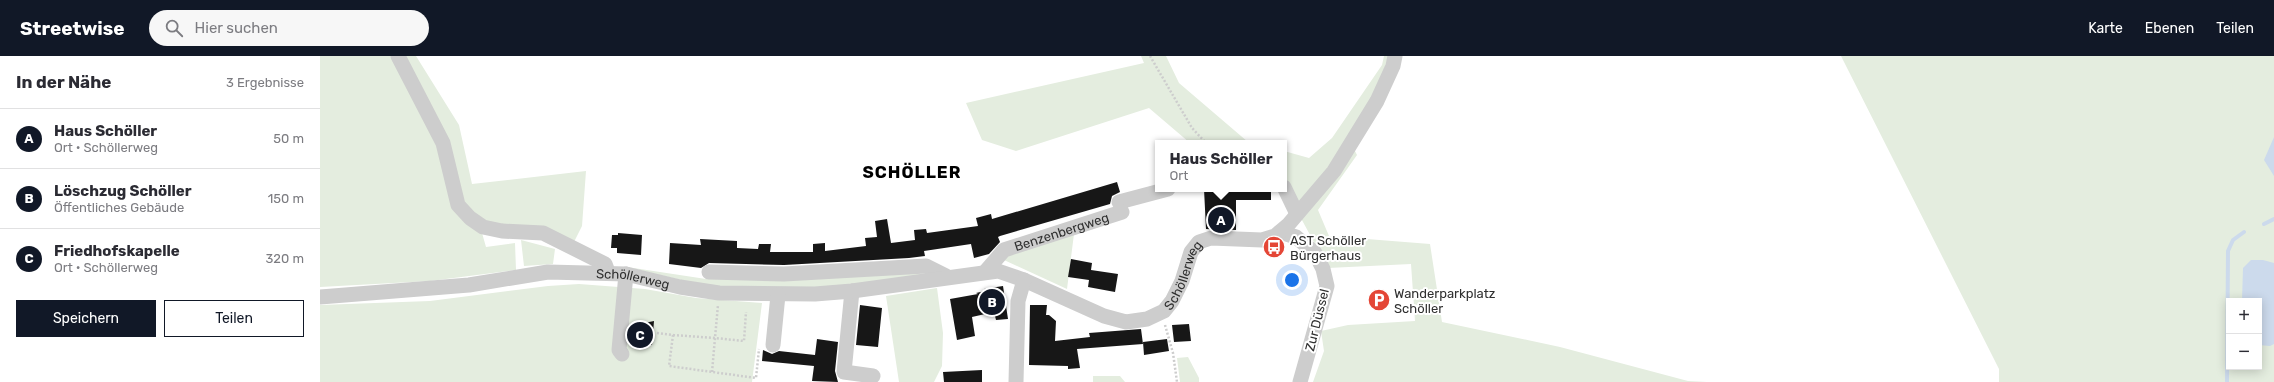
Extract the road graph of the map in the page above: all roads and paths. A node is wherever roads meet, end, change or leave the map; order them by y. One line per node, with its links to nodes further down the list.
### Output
1 (398, 56): 10 (street)
2 (1150, 56): 4 (path)
3 (1395, 56): 7 (street, Schöllerweg)
4 (1203, 140)
5 (1160, 192): 9 (street, Benzenbergweg)
6 (1286, 192): 7 (street)
7 (1297, 214): 8 (street, Schöllerweg)
8 (1280, 232): 20 (street, Schöllerweg); 30 (street, Zur Düssel)
9 (986, 271): 13 (street, Schöllerweg); 14 (street, Schöllerweg)
10 (608, 272): 12 (street, Schöllerweg); 18 (street, Schöllerweg)
11 (709, 272): 13 (street)
12 (626, 274): 16 (street, Schöllerweg); 25 (street)
13 (946, 276): 15 (street, Schöllerweg)
14 (1024, 280): 20 (street, Schöllerweg); 28 (street)
15 (852, 291): 17 (street, Schöllerweg); 27 (street)
16 (719, 293): 17 (street, Schöllerweg); 23 (path)
17 (778, 295): 24 (street)
18 (320, 297)
19 (746, 312): 23 (path)
20 (1157, 315): 29 (path)
21 (658, 333): 22 (path)
22 (673, 335): 23 (path); 26 (path)
23 (715, 338): 26 (path)
24 (773, 345): 26 (path)
25 (622, 354)
26 (712, 372)
27 (873, 376)
28 (1016, 382)
29 (1177, 382)
30 (1300, 382)

